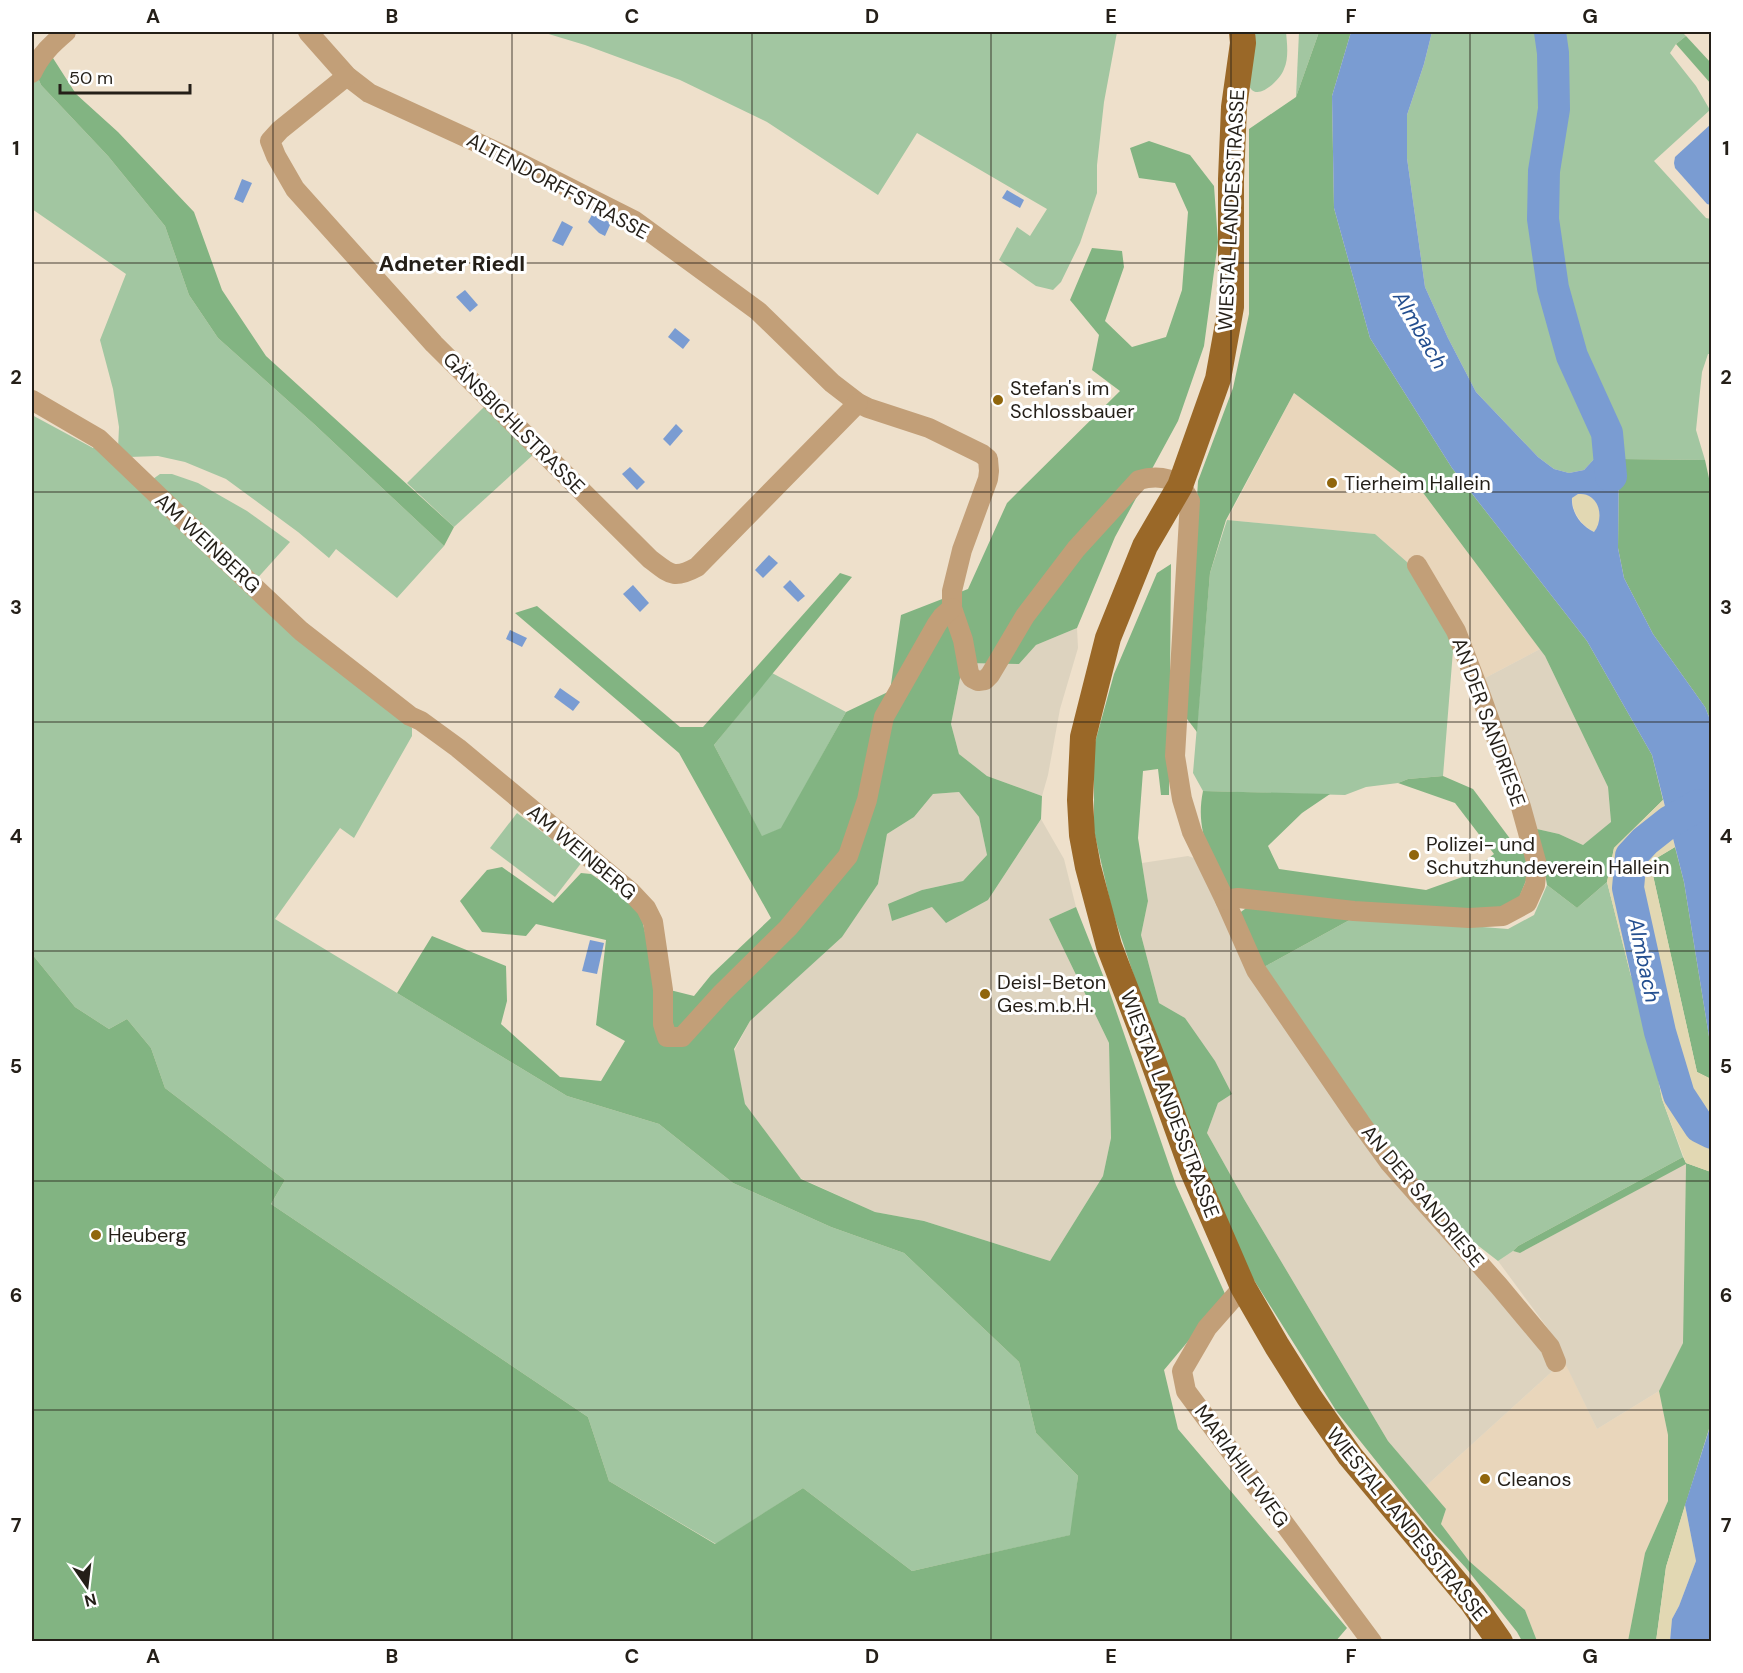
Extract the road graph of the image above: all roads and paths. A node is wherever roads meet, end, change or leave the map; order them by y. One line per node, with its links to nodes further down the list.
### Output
1 (66, 32): 4 (street)
2 (308, 32): 5 (street, ALTENDORFFSTRASSE)
3 (1244, 35): 8 (main road, WIESTAL LANDESSTRASSE)
4 (32, 73)
5 (346, 76): 7 (street, ALTENDORFFSTRASSE); 7 (street, GÄNSBICHLSTRASSE)
6 (32, 400): 10 (street, AM WEINBERG)
7 (858, 403): 10 (street, ALTENDORFFSTRASSE)
8 (1180, 486): 10 (street); 11 (street, AN DER SANDRIESE); 12 (main road, WIESTAL LANDESSTRASSE)
9 (1417, 565): 11 (street, AN DER SANDRIESE)
10 (952, 608)
11 (1225, 900): 13 (street, AN DER SANDRIESE)
12 (1243, 1287): 14 (street, MARIAHILFWEG); 15 (main road, WIESTAL LANDESSTRASSE)
13 (1556, 1362)
14 (1372, 1641)
15 (1500, 1641)

